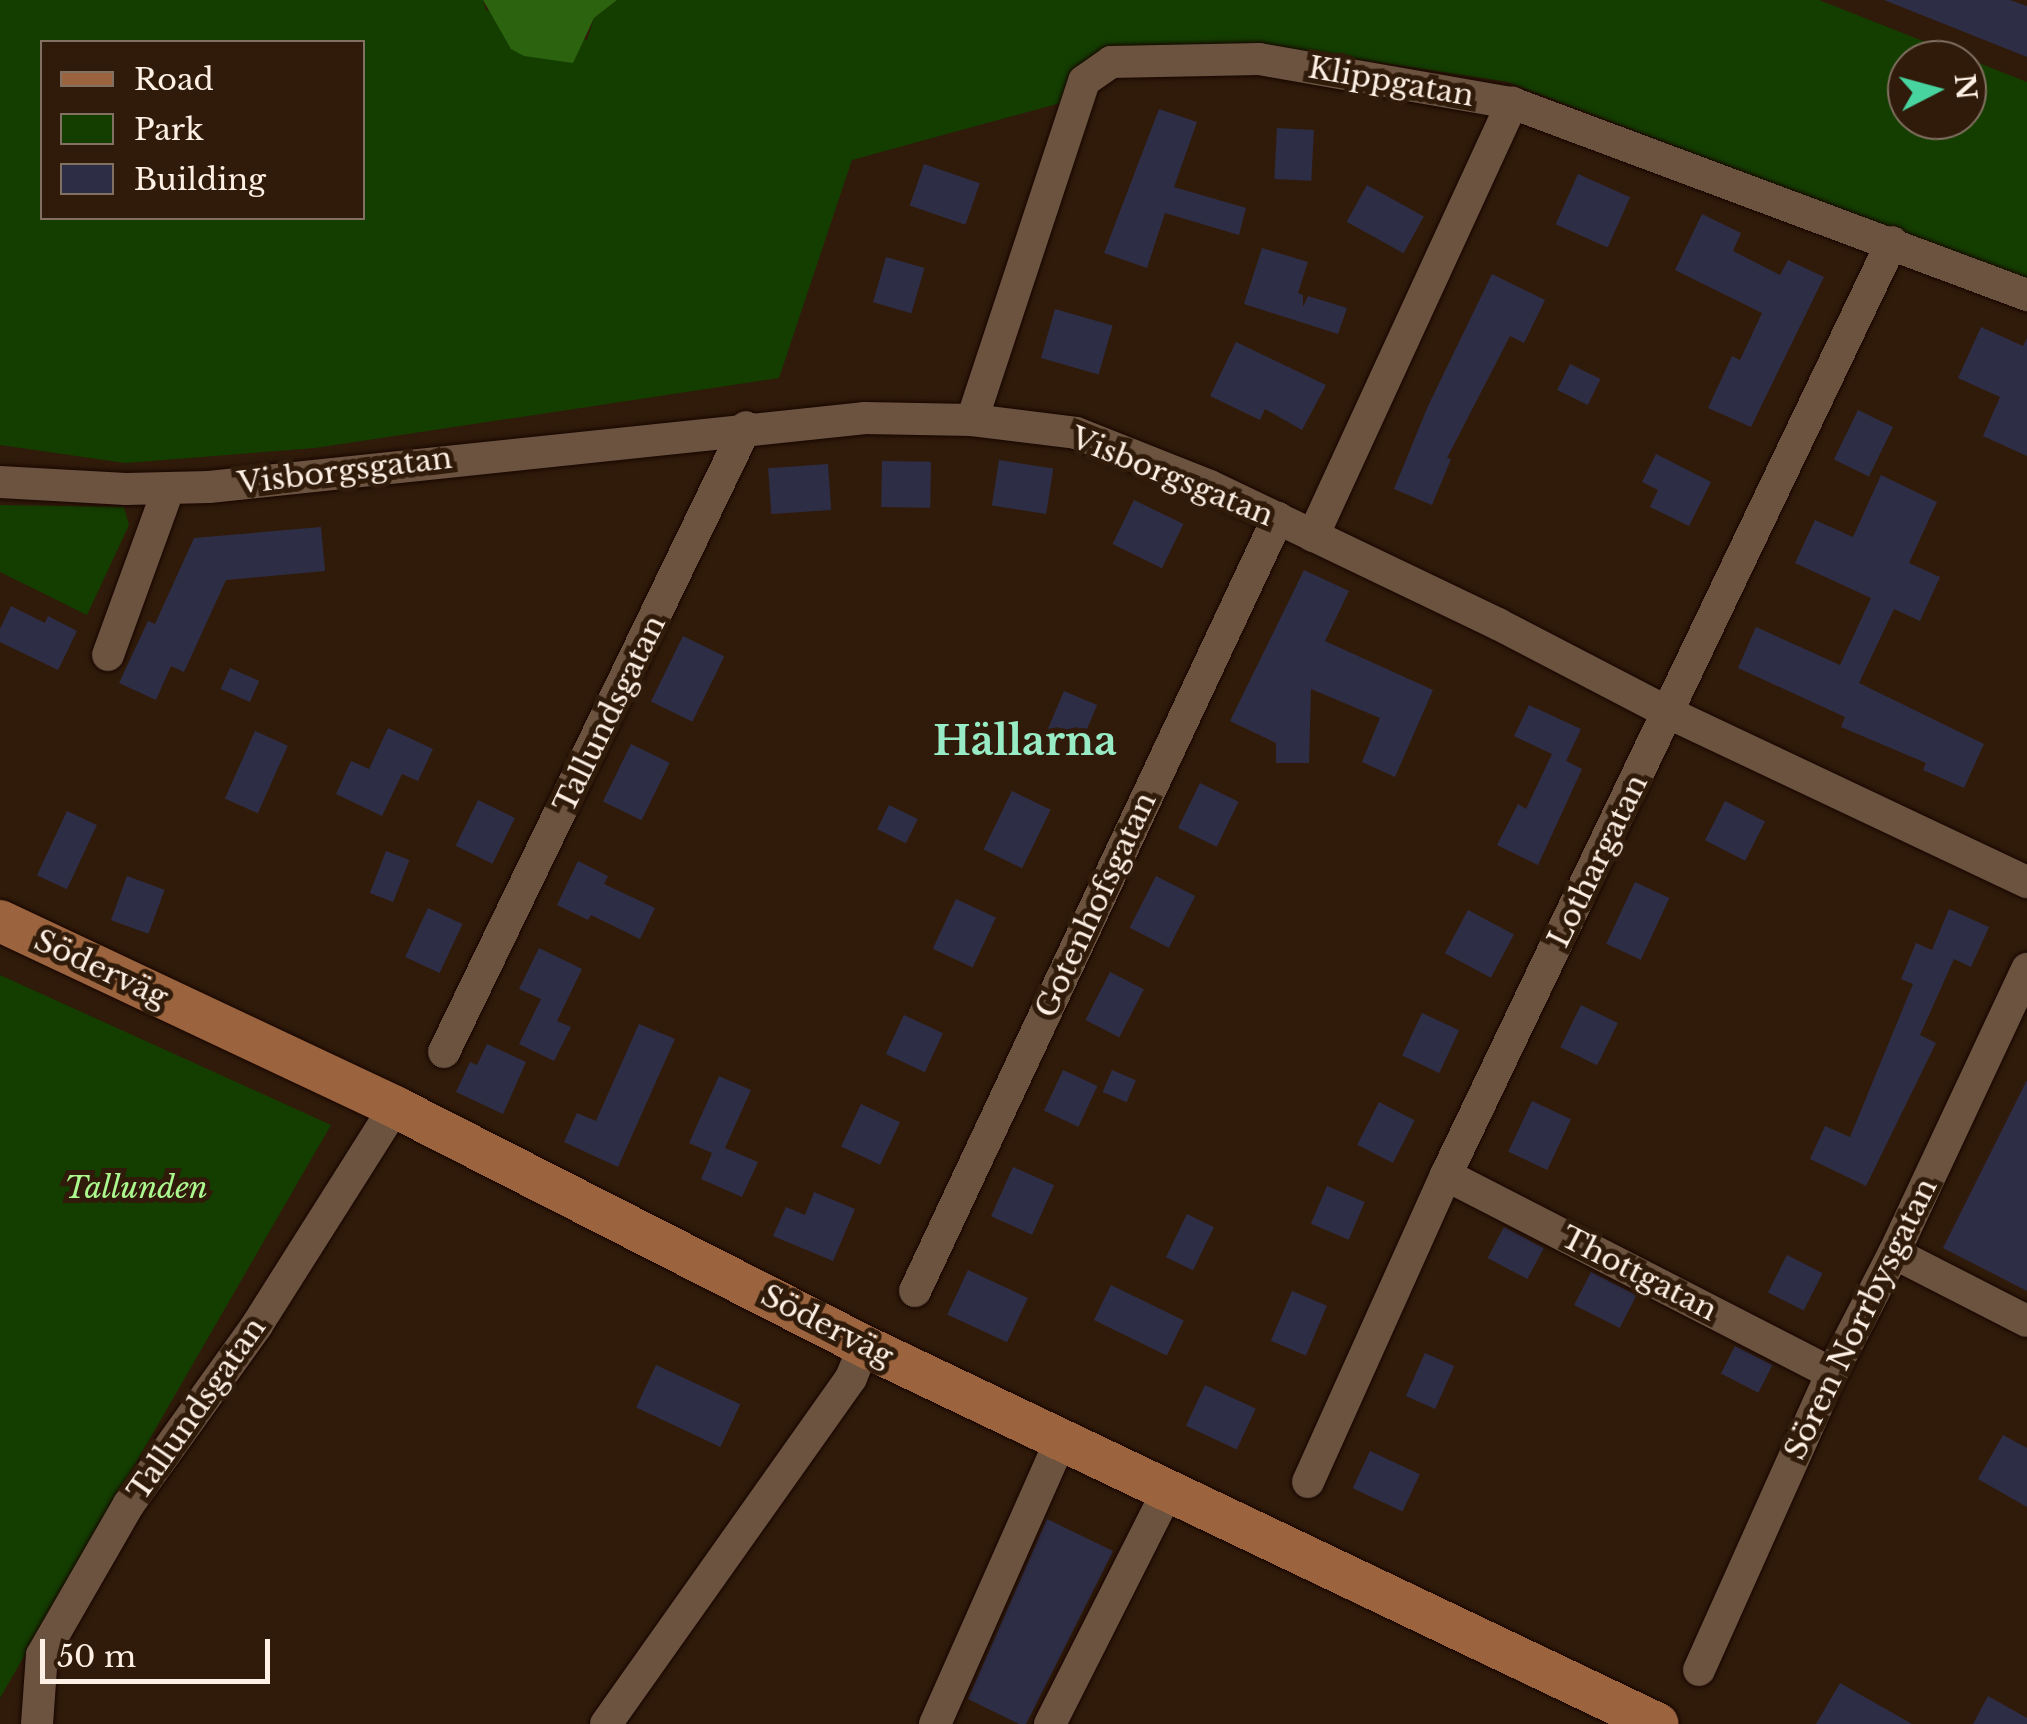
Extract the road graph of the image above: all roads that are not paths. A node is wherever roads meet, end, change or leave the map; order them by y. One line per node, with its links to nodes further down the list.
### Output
1 (1512, 104): 2 (street, Klippgatan); 4 (street, Klippgatan); 9 (street)
2 (1892, 242): 3 (street, Klippgatan); 11 (street, Lothargatan)
3 (2027, 295)
4 (972, 420): 5 (street, Visborgsgatan); 8 (street, Visborgsgatan)
5 (746, 427): 7 (street, Visborgsgatan); 15 (street, Tallundsgatan)
6 (0, 482): 7 (street, Visborgsgatan)
7 (168, 490): 10 (street)
8 (1278, 518): 9 (street, Visborgsgatan); 19 (street, Gotenhofsgatan)
9 (1313, 536): 11 (street, Visborgsgatan)
10 (108, 655)
11 (1669, 713): 12 (street, Visborgsgatan); 17 (street, Lothargatan)
12 (2027, 882)
13 (0, 922): 16 (main road, Söderväg)
14 (2027, 969): 18 (street, Sören Norrbysgatan)
15 (444, 1052)
16 (394, 1107): 21 (main road, Söderväg); 28 (street, Tallundsgatan)
17 (1446, 1175): 22 (street, Thottgatan); 24 (street, Lothargatan)
18 (1894, 1253): 20 (street); 22 (street, Sören Norrbysgatan)
19 (915, 1292)
20 (2027, 1321)
21 (864, 1346): 23 (main road, Söderväg); 29 (street)
22 (1832, 1374): 26 (street, Sören Norrbysgatan)
23 (1061, 1439): 25 (main road, Söderväg); 27 (street)
24 (1308, 1482)
25 (1168, 1490): 30 (street); 31 (main road, Söderväg)
26 (1699, 1670)
27 (942, 1722)
28 (36, 1724)
29 (606, 1724)
30 (1050, 1724)
31 (1658, 1724)

